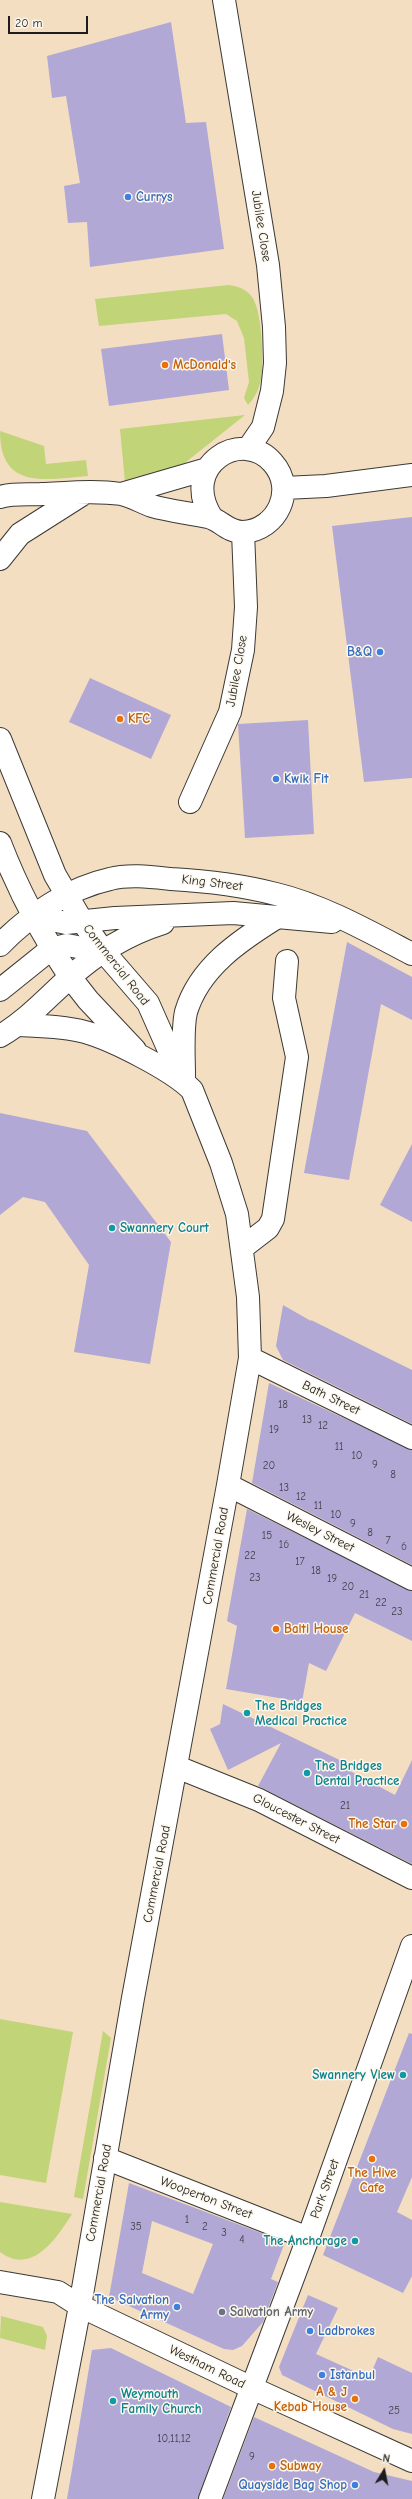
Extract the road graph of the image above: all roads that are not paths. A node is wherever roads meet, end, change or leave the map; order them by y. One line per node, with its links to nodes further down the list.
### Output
1 (224, 0): 2 (street, Jubilee Close)
2 (248, 449): 3 (street); 5 (street)
3 (207, 469): 7 (street); 9 (street)
4 (412, 475): 5 (street)
5 (284, 488): 10 (street)
6 (86, 492): 7 (street); 8 (street); 11 (street)
7 (122, 494): 9 (street)
8 (0, 497)
9 (212, 518): 10 (street)
10 (243, 532): 13 (street, Jubilee Close)
11 (0, 559)
12 (0, 739): 15 (street, Commercial Road)
13 (190, 802)
14 (0, 843): 17 (street, Commercial Road)
15 (67, 895): 17 (street, King Street); 19 (street, Commercial Road); 20 (street, King Street)
16 (191, 914): 18 (street, King Street); 19 (street, King Street); 23 (street, King Street)
17 (34, 916): 19 (street, King Street); 21 (street, King Street); 22 (street, Commercial Road)
18 (276, 918): 20 (street, King Street); 31 (street)
19 (82, 921): 23 (street, Commercial Road)
20 (355, 924): 24 (street, King Street)
21 (0, 945)
22 (51, 949): 23 (street); 26 (street, Commercial Road); 27 (street)
23 (104, 952): 26 (street, King Street); 31 (street, Commercial Road)
24 (412, 954)
25 (287, 961): 32 (street)
26 (70, 977): 28 (street, King Street); 30 (street, Commercial Road)
27 (0, 990)
28 (19, 1025): 29 (street, King Street); 30 (street, Commercial Road)
29 (0, 1036)
30 (142, 1058): 31 (street, Commercial Road)
31 (184, 1082): 32 (street, Commercial Road)
32 (242, 1248): 33 (street, Commercial Road)
33 (250, 1358): 34 (street, Bath Street); 35 (street, Commercial Road)
34 (412, 1438)
35 (228, 1485): 36 (street, Wesley Street); 37 (street, Commercial Road)
36 (412, 1579)
37 (177, 1767): 38 (street, Gloucester Street); 40 (street, Commercial Road)
38 (412, 1878)
39 (412, 1946): 41 (street, Park Street)
40 (105, 2158): 41 (street, Wooperton Street); 43 (street, Commercial Road)
41 (308, 2238): 44 (street, Park Street)
42 (0, 2282): 43 (street, Westham Road)
43 (80, 2306): 44 (street, Westham Road); 46 (street, Commercial Road)
44 (252, 2388): 45 (street, Westham Road); 47 (street, Park Street)
45 (412, 2461)
46 (43, 2499)
47 (210, 2499)

